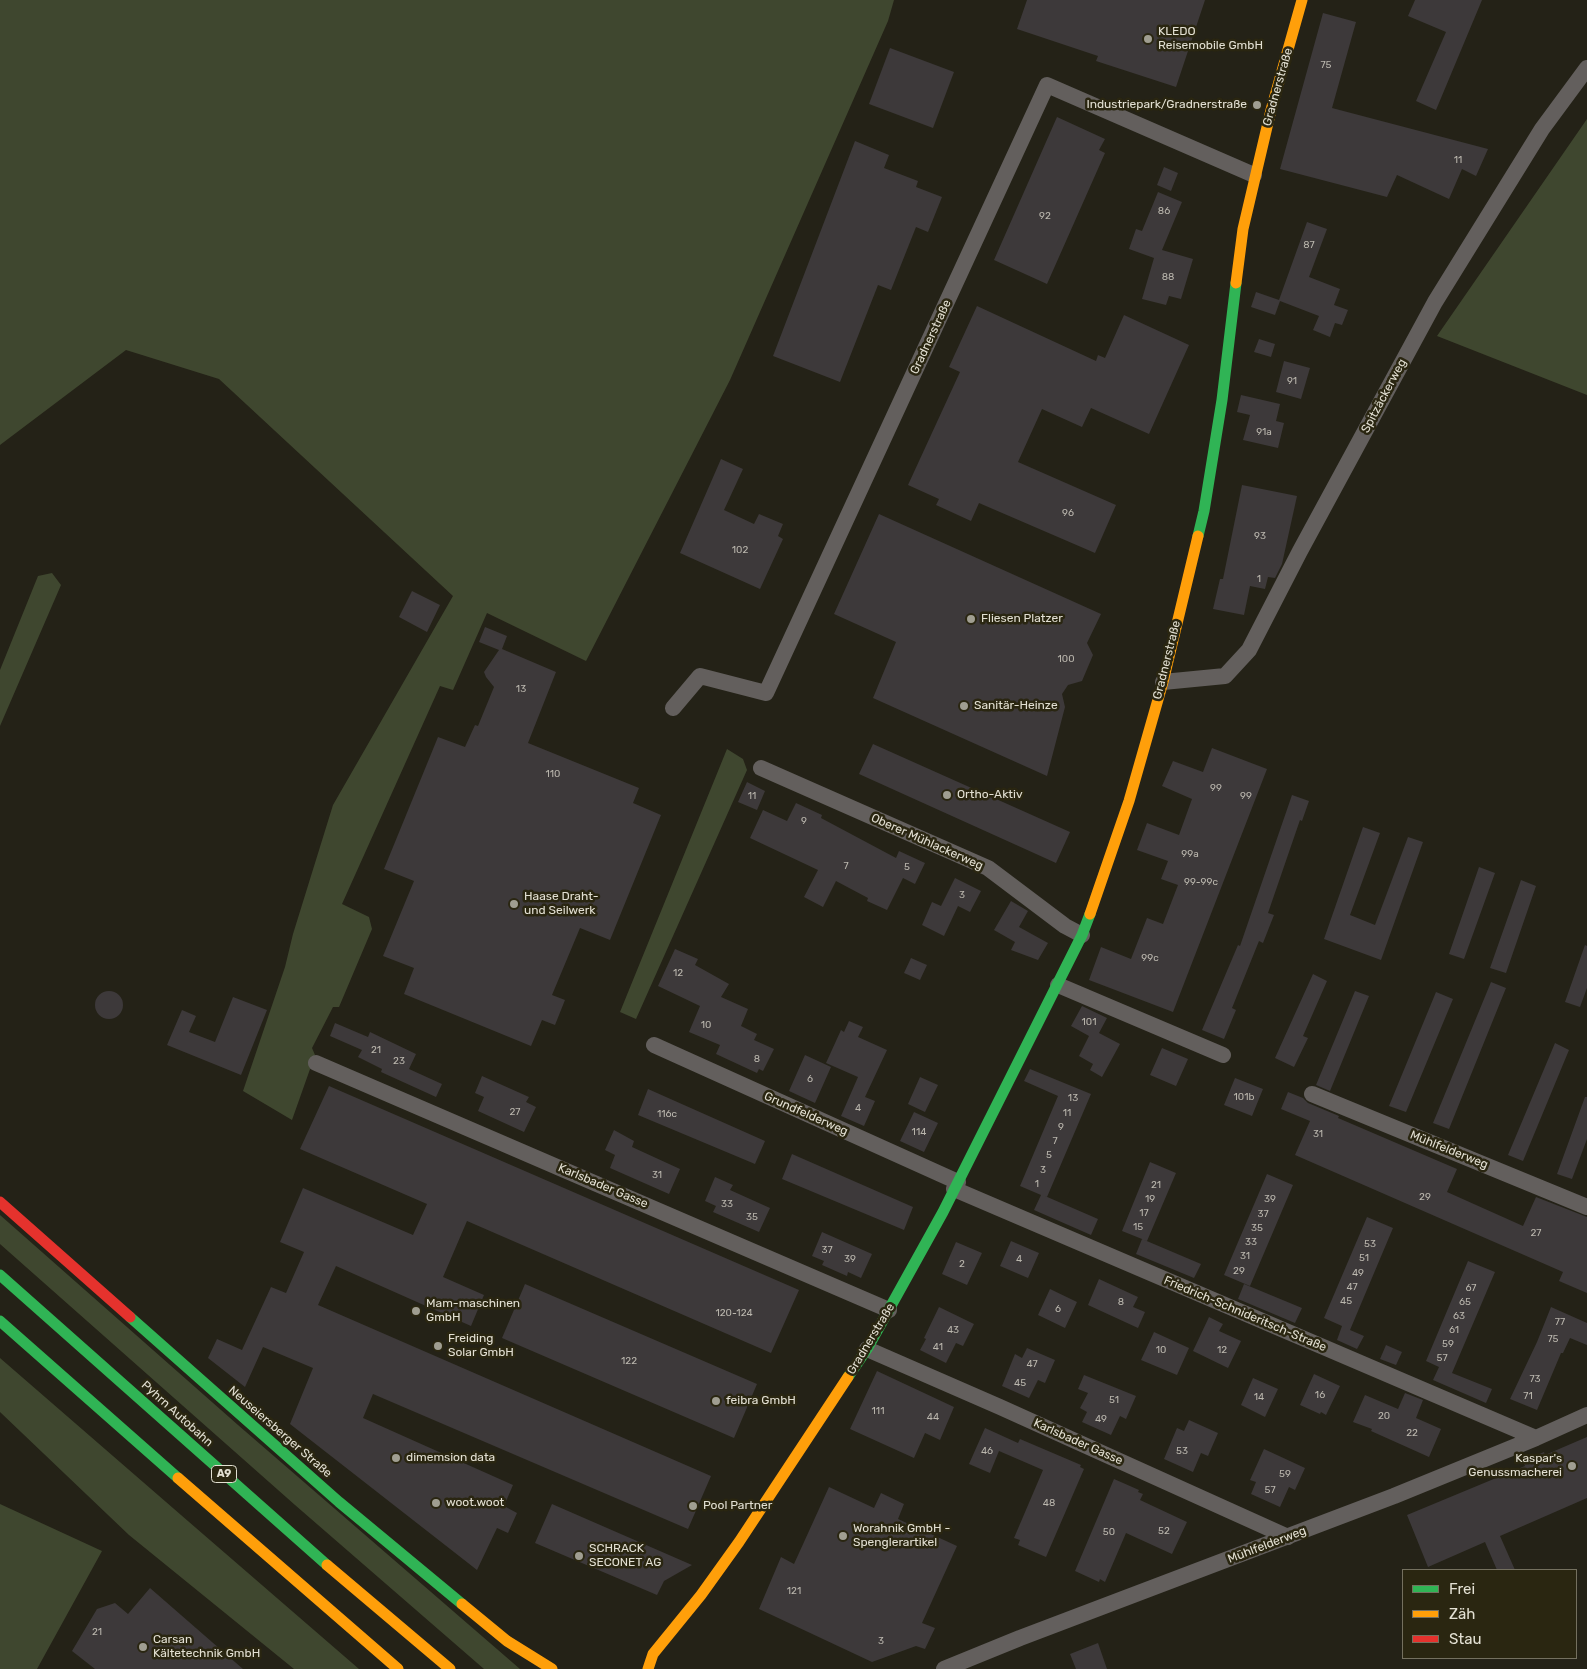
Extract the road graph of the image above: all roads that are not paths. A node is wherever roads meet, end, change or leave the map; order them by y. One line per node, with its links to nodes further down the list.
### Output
1 (1302, 0): 3 (main road, Gradnerstraße)
2 (1587, 68): 4 (street, Spitzäckerweg)
3 (1254, 175): 4 (main road, Gradnerstraße); 5 (street, Gradnerstraße)
4 (1162, 682): 7 (main road, Gradnerstraße)
5 (673, 708)
6 (761, 768): 7 (street, Oberer Mühlackerweg)
7 (1082, 935): 8 (main road, Gradnerstraße)
8 (1058, 985): 10 (street); 13 (main road, Gradnerstraße)
9 (654, 1045): 13 (street, Grundfelderweg)
10 (1223, 1055)
11 (316, 1063): 17 (street, Karlsbader Gasse)
12 (1312, 1094): 15 (street, Mühlfelderweg)
13 (956, 1185): 17 (main road, Gradnerstraße); 21 (street, Friedrich-Schnideritsch-Straße)
14 (0, 1202): 25 (main road, Neuseiersberger Straße)
15 (1587, 1207)
16 (0, 1275): 24 (main road, Pyhrn Autobahn / A9)
17 (889, 1310): 19 (main road, Gradnerstraße)
18 (0, 1321): 23 (main road)
19 (867, 1349): 22 (street, Karlsbader Gasse); 26 (main road, Gradnerstraße)
20 (1587, 1415): 21 (street, Mühlfelderweg)
21 (1536, 1438): 22 (street, Mühlfelderweg)
22 (1288, 1537): 27 (street, Mühlfelderweg)
23 (398, 1669)
24 (450, 1669)
25 (552, 1669)
26 (648, 1669)
27 (944, 1669)

